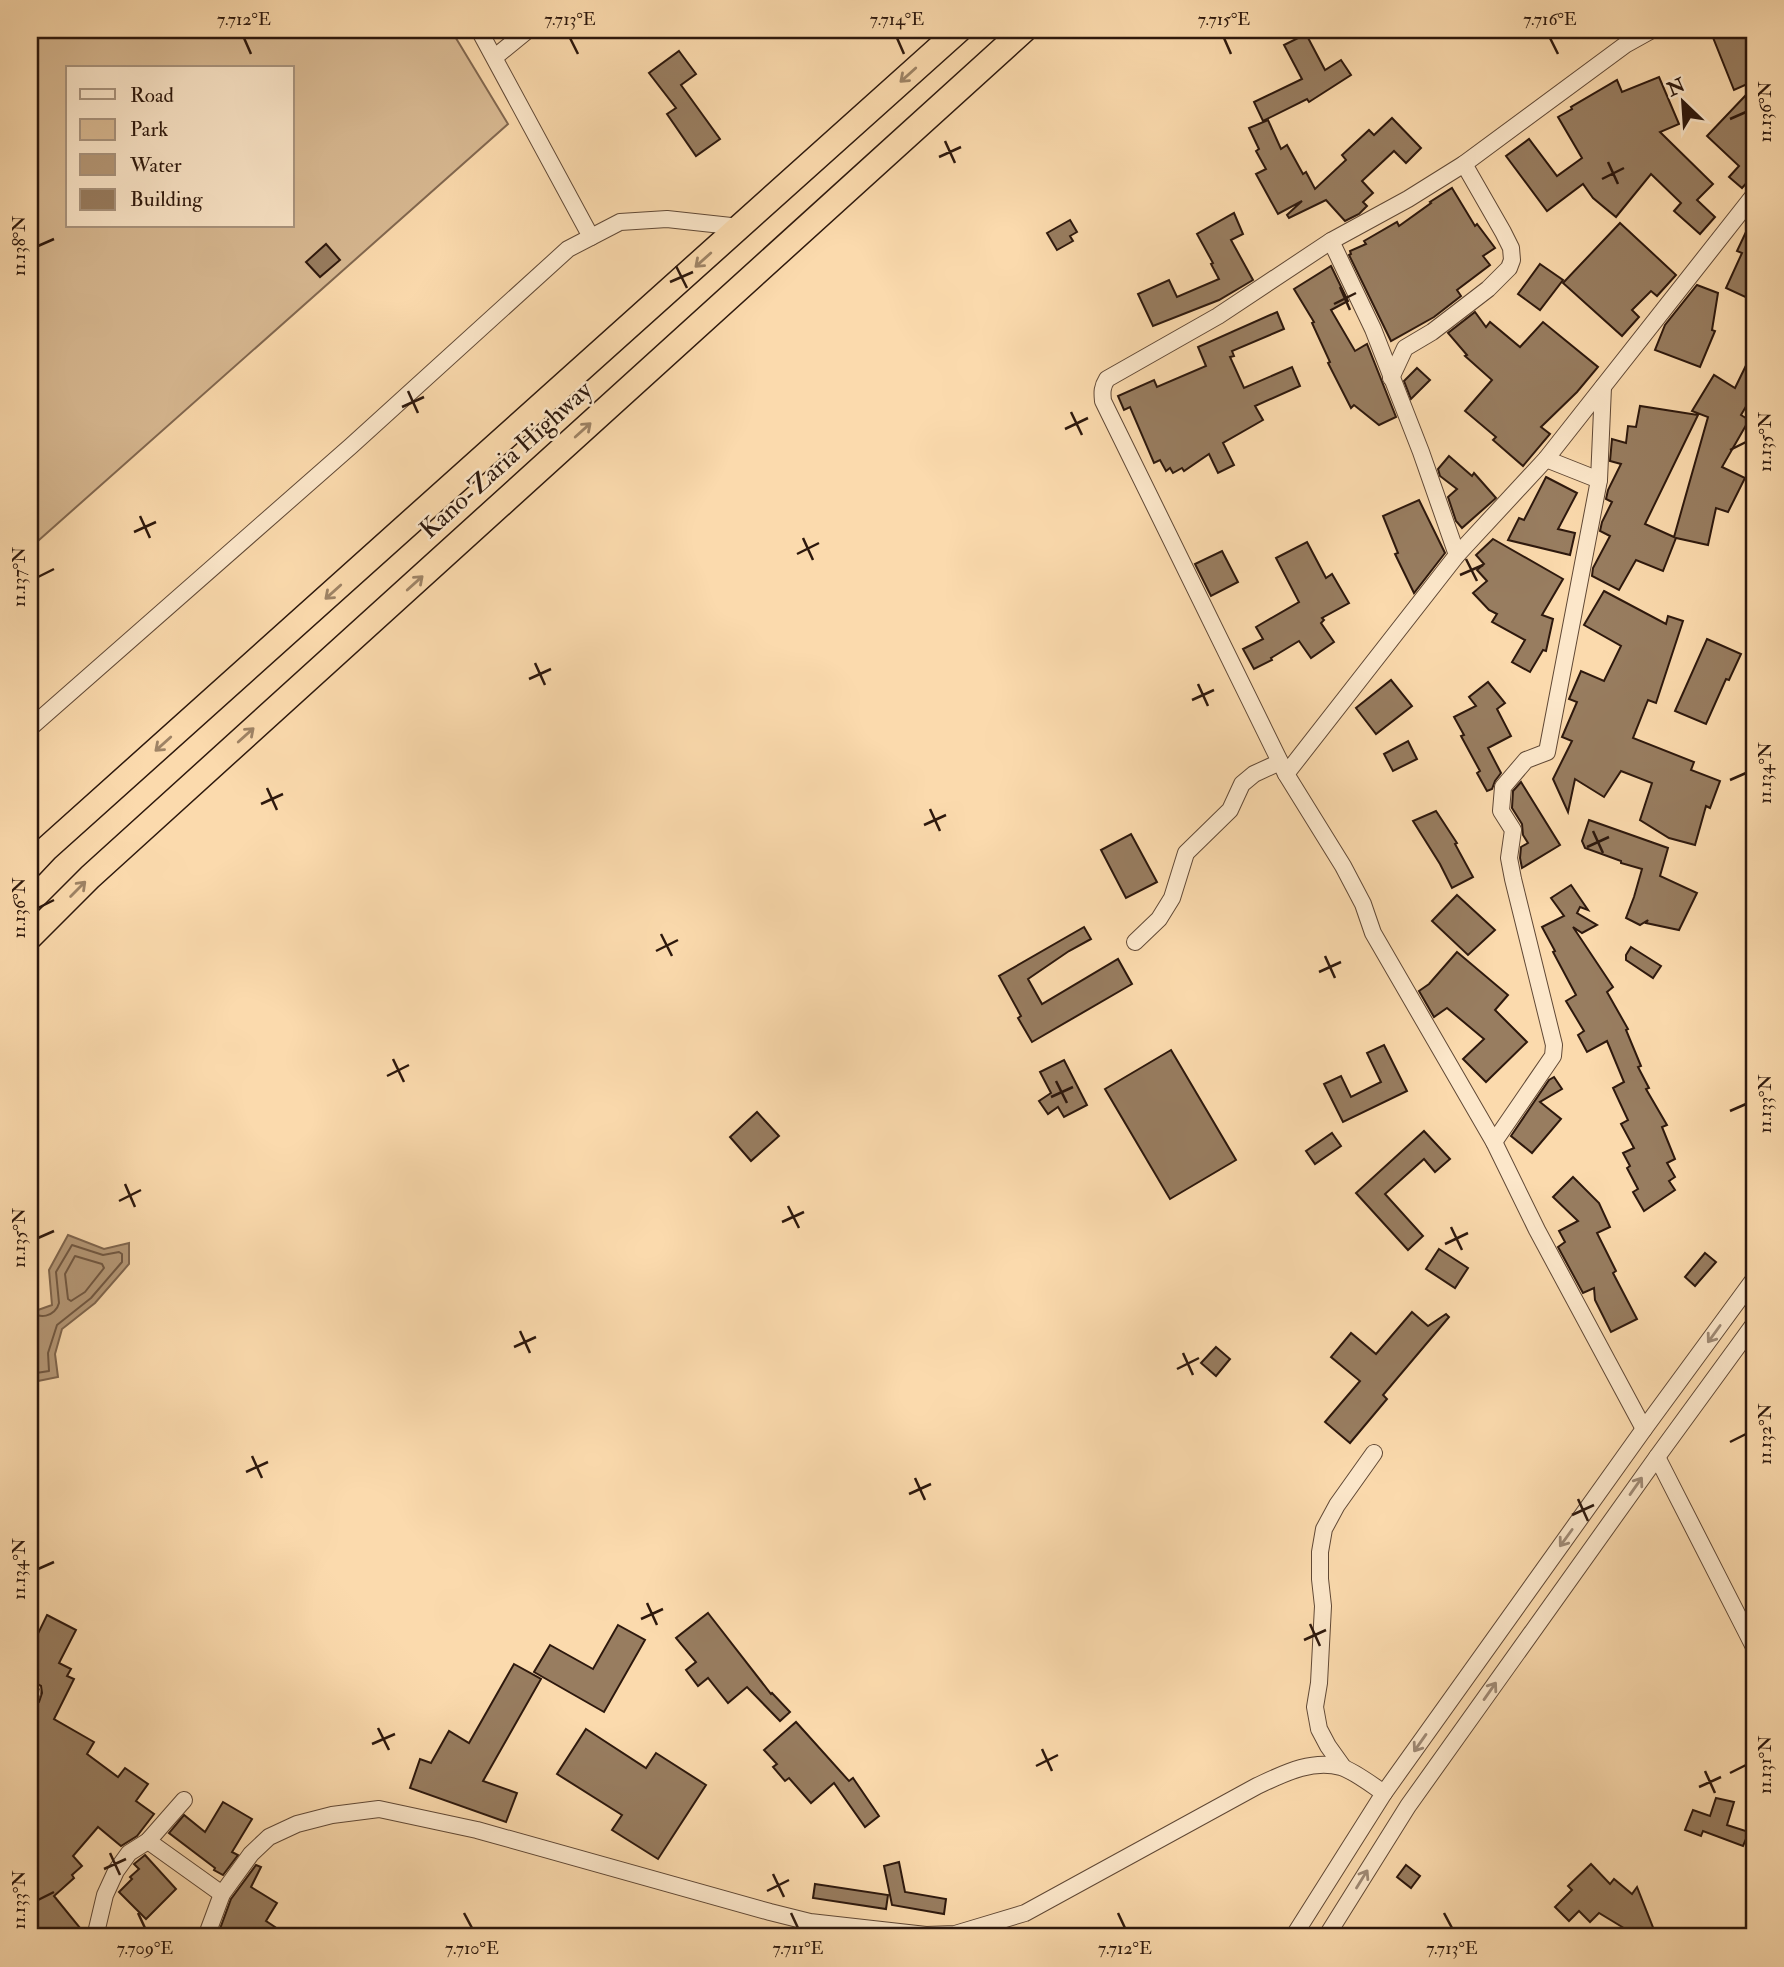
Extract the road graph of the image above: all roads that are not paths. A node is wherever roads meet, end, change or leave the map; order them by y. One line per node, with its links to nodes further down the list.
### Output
1 (479, 30): 6 (street)
2 (528, 30): 6 (street)
3 (959, 30): 9 (highway, Kano-Zaria Highway, one-way to 9)
4 (1024, 30): 20 (highway, Kano-Zaria Highway, one-way to 4)
5 (1651, 30): 7 (street)
6 (495, 57): 10 (street)
7 (1464, 164): 11 (street); 12 (street)
8 (1754, 195): 13 (street)
9 (740, 227): 10 (street); 19 (highway, Kano-Zaria Highway, one-way to 19)
10 (591, 237): 17 (street)
11 (1331, 241): 12 (street); 18 (street)
12 (1391, 378): 16 (street)
13 (1603, 387): 14 (street); 15 (street)
14 (1546, 459): 15 (street); 16 (street)
15 (1599, 480): 22 (street)
16 (1457, 555): 18 (street)
17 (30, 728)
18 (1283, 768): 21 (street); 22 (street)
19 (30, 866)
20 (30, 937)
21 (1135, 942)
22 (1494, 1142): 25 (street)
23 (1754, 1279): 25 (street, one-way to 25)
24 (1754, 1325): 27 (street)
25 (1644, 1429): 29 (street, one-way to 29)
26 (1374, 1453): 31 (street)
27 (1657, 1457): 28 (street); 30 (street, one-way to 27)
28 (1754, 1647)
29 (1442, 1711): 30 (street); 32 (street, one-way to 32)
30 (1464, 1729): 39 (street, one-way to 30)
31 (1343, 1767): 32 (street); 35 (street)
32 (1384, 1793): 38 (street)
33 (184, 1800): 34 (street)
34 (148, 1841): 35 (street); 36 (street)
35 (222, 1894): 37 (street)
36 (95, 1937)
37 (206, 1937)
38 (1293, 1937)
39 (1326, 1937)

